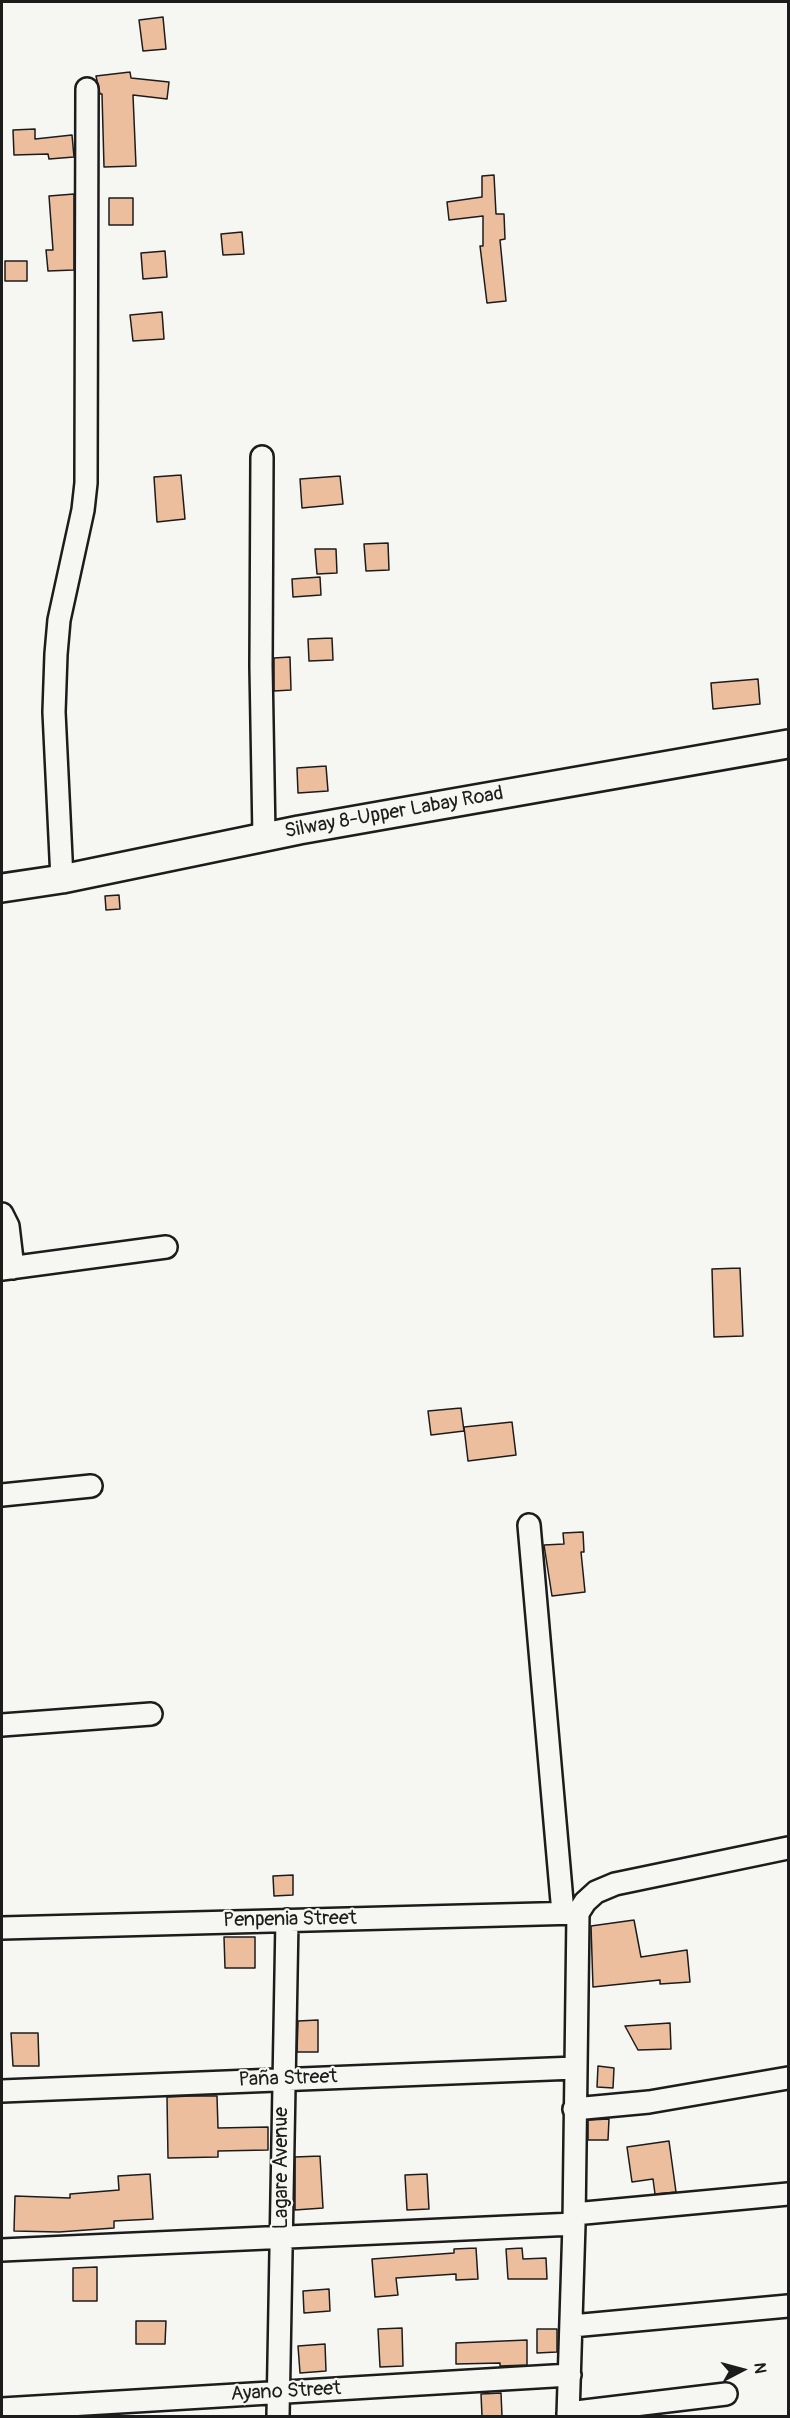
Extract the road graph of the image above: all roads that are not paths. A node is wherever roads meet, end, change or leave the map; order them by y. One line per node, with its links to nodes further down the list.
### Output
1 (87, 89): 5 (street)
2 (262, 457): 4 (street)
3 (789, 744): 4 (main road, Silway 8-Upper Labay Road)
4 (264, 837): 5 (main road, Silway 8-Upper Labay Road)
5 (62, 879): 6 (main road, Silway 8-Upper Labay Road)
6 (2, 888)
7 (2, 1214): 9 (street)
8 (166, 1247): 9 (street)
9 (7, 1268)
10 (92, 1486): 11 (street)
11 (2, 1495)
12 (530, 1526): 16 (street)
13 (150, 1714): 14 (street)
14 (2, 1725)
15 (789, 1848): 16 (street)
16 (571, 1913): 17 (street, Penpenia Street); 19 (street)
17 (287, 1920): 18 (street, Penpenia Street); 21 (street, Lagare Avenue)
18 (2, 1928)
19 (575, 2068): 21 (street, Paña Street); 23 (street)
20 (789, 2078): 23 (street)
21 (283, 2079): 22 (street, Paña Street); 26 (street, Lagare Avenue)
22 (2, 2091)
23 (574, 2109): 25 (street)
24 (789, 2194): 25 (street)
25 (574, 2219): 26 (street); 29 (street)
26 (282, 2238): 27 (street); 31 (street, Lagare Avenue)
27 (2, 2250)
28 (789, 2306): 29 (street)
29 (572, 2326): 30 (street)
30 (570, 2375): 31 (street, Ayano Street); 34 (street)
31 (279, 2392): 33 (street, Ayano Street); 35 (street, Lagare Avenue)
32 (726, 2394): 34 (street)
33 (2, 2409)
34 (568, 2415)
35 (278, 2416)

